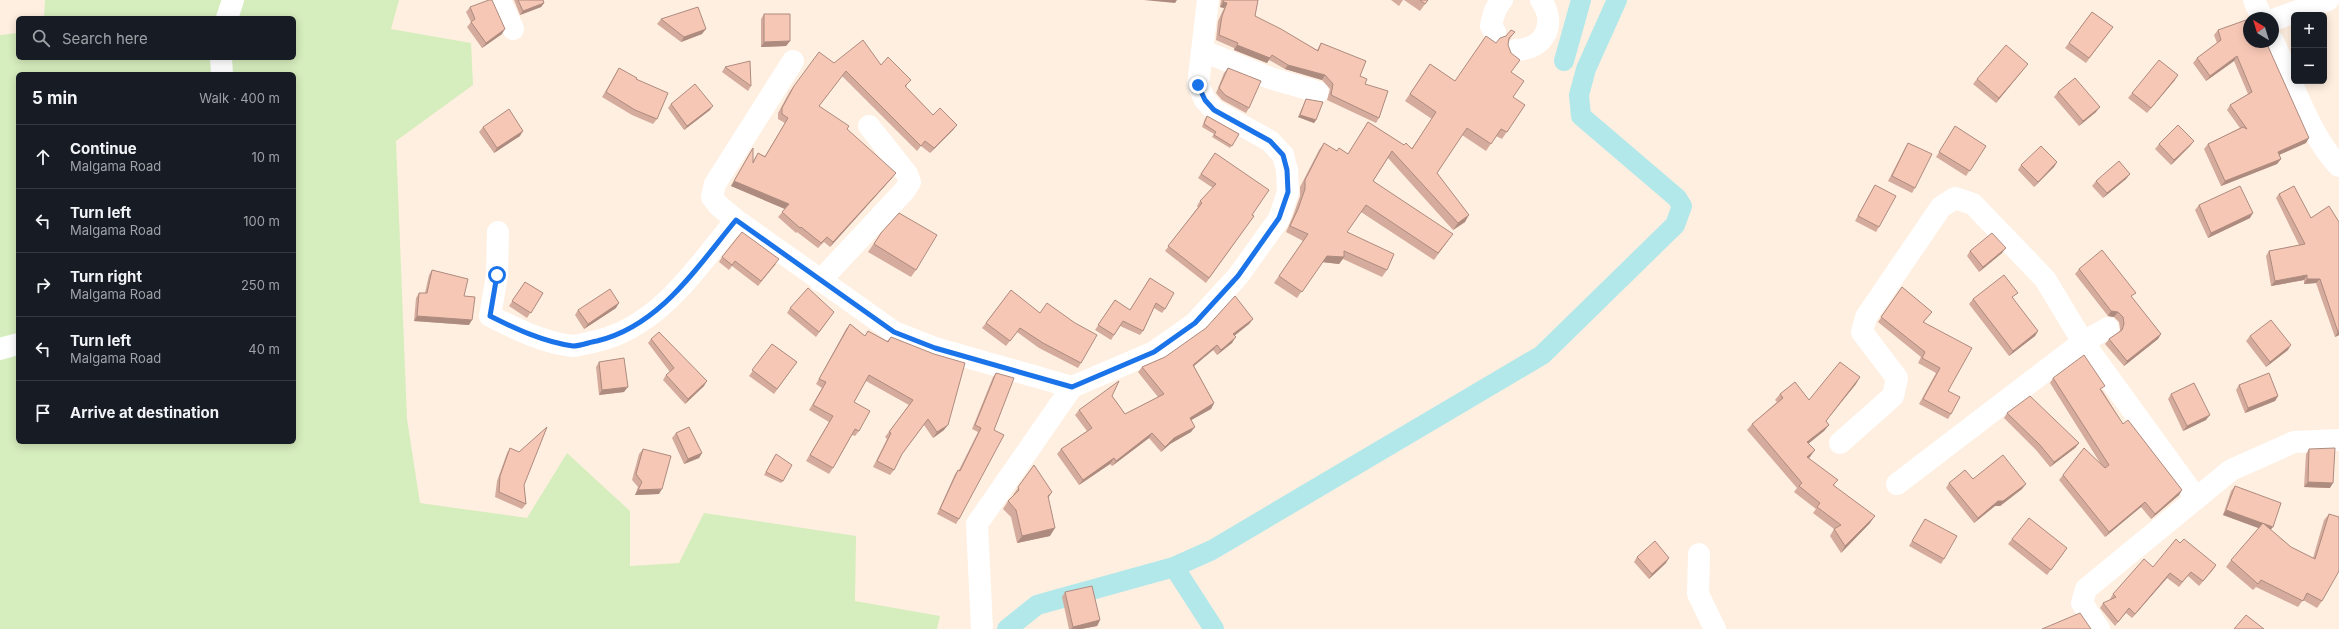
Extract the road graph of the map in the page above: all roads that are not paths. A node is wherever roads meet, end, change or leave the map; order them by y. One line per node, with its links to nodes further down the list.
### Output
1 (233, 0): 9 (street)
2 (500, 0): 11 (street)
3 (1208, 0): 15 (street)
4 (1502, 0): 12 (street)
5 (1541, 0): 14 (street)
6 (2254, 0): 8 (street)
7 (2328, 0): 10 (street)
8 (2259, 12)
9 (228, 16)
10 (2279, 18)
11 (513, 29)
12 (1495, 32)
13 (2276, 48): 21 (street)
14 (1516, 50)
15 (1203, 51): 19 (street); 29 (street)
16 (221, 60): 18 (street)
17 (793, 61): 22 (street)
18 (222, 72)
19 (1318, 92)
20 (869, 126): 24 (street)
21 (2339, 166)
22 (736, 220): 23 (street); 24 (street)
23 (498, 232)
24 (820, 281): 29 (street)
25 (2108, 328): 26 (street)
26 (2083, 342): 31 (street); 32 (street); 33 (street)
27 (16, 345): 28 (street)
28 (0, 349)
29 (1072, 387): 35 (street)
30 (2339, 440): 33 (street)
31 (1840, 443)
32 (1897, 484)
33 (2196, 498): 37 (street)
34 (1699, 554): 36 (street)
35 (982, 629)
36 (1716, 629)
37 (2099, 629)

